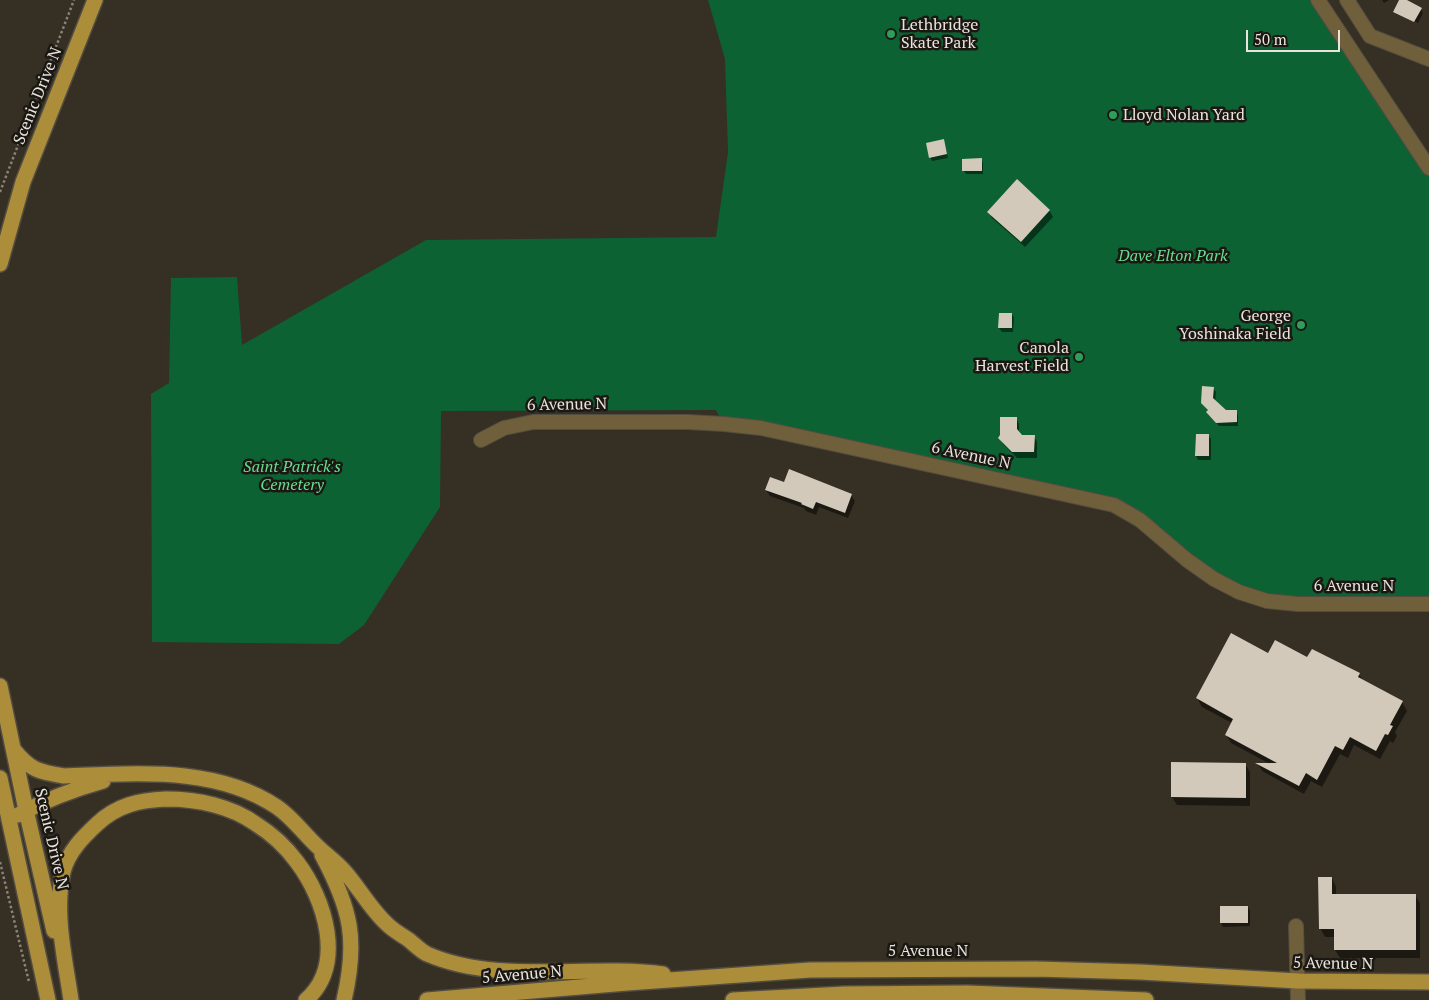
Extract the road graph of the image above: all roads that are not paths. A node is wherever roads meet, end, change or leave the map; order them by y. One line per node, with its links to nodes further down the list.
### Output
1 (95, 0): 6 (main road, Scenic Drive N)
2 (1318, 0): 5 (street)
3 (1346, 0): 4 (street)
4 (1429, 59)
5 (1429, 168)
6 (0, 264)
7 (481, 440): 8 (street, 6 Avenue N)
8 (1429, 604)
9 (0, 686): 10 (main road, Scenic Drive N)
10 (14, 750): 11 (main road); 13 (main road, Scenic Drive N)
11 (128, 774): 13 (main road); 15 (main road)
12 (0, 778): 14 (main road)
13 (26, 810): 14 (main road); 21 (main road, Scenic Drive N)
14 (9, 820): 20 (main road)
15 (316, 845): 17 (main road); 23 (main road)
16 (1296, 926): 18 (street)
17 (696, 978): 18 (main road, 5 Avenue N); 24 (main road, 5 Avenue N)
18 (1298, 981): 19 (main road, 5 Avenue N); 27 (street)
19 (1429, 982)
20 (48, 1000)
21 (71, 1000): 22 (main road)
22 (306, 1000)
23 (344, 1000)
24 (427, 1000)
25 (733, 1000): 26 (main road)
26 (1146, 1000)
27 (1298, 1000)

